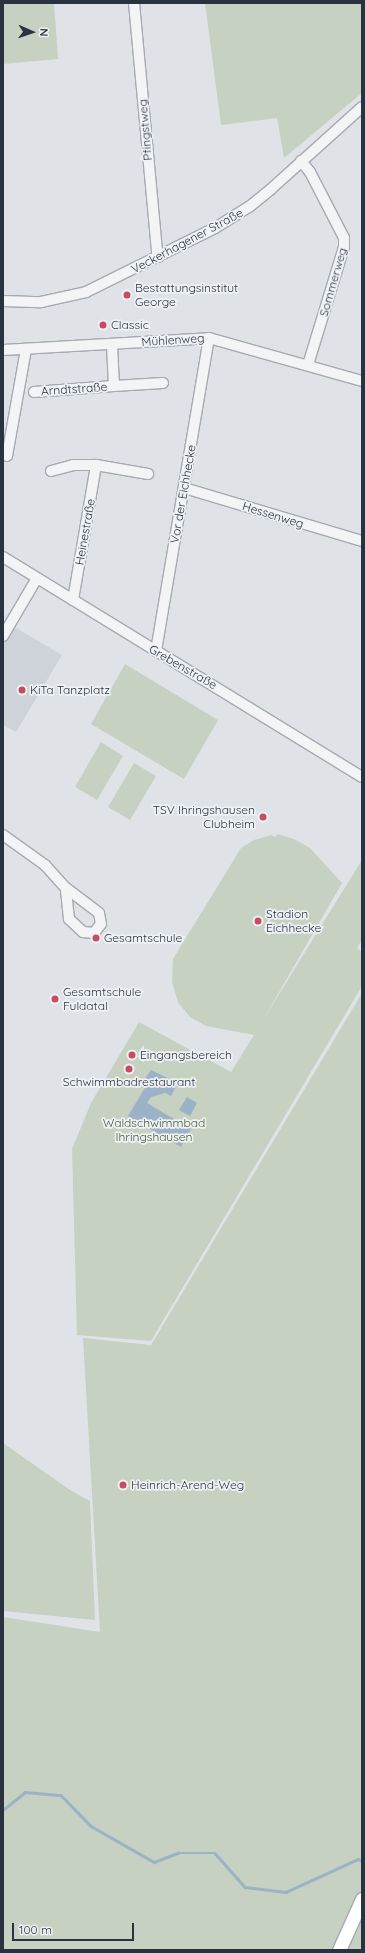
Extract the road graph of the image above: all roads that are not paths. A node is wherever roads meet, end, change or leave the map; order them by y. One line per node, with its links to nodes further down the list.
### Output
1 (134, 3): 4 (street, Pfingstweg)
2 (362, 107): 3 (street, Veckerhagener Straße)
3 (301, 161): 4 (street, Veckerhagener Straße); 10 (street, Sommerweg)
4 (159, 257): 5 (street, Veckerhagener Straße)
5 (3, 301)
6 (209, 338): 7 (street, Mühlenweg); 10 (street, Mühlenweg); 19 (street, Vor der Eichhecke)
7 (112, 345): 8 (street, Mühlenweg); 13 (street, Arndtstraße)
8 (26, 349): 9 (street, Mühlenweg); 15 (street)
9 (3, 350)
10 (308, 365): 11 (street, Mühlenweg)
11 (362, 381)
12 (163, 383): 13 (street, Arndtstraße)
13 (114, 386): 14 (street, Arndtstraße)
14 (34, 392)
15 (7, 456)
16 (96, 465): 17 (street); 18 (street); 23 (street, Heinestraße)
17 (51, 472)
18 (148, 474)
19 (184, 488): 20 (street, Hessenweg); 25 (street, Vor der Eichhecke)
20 (362, 541)
21 (3, 557): 22 (street, Grebenstraße)
22 (37, 578): 23 (street, Grebenstraße); 24 (street)
23 (73, 600): 25 (street, Grebenstraße)
24 (3, 636)
25 (156, 651): 26 (street, Grebenstraße)
26 (362, 777)
27 (3, 835): 29 (street)
28 (3, 843): 29 (street)
29 (50, 873): 30 (street)
30 (66, 888): 30 (street)
31 (362, 1899): 32 (main road)
32 (340, 1950)

